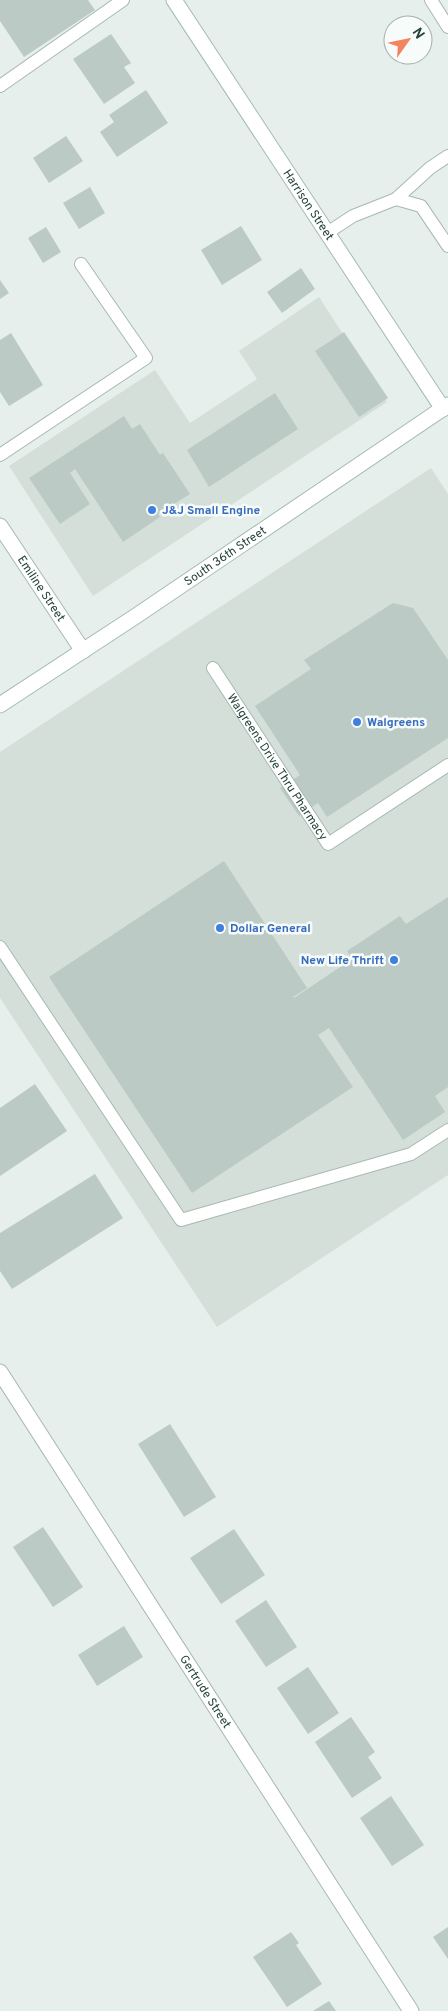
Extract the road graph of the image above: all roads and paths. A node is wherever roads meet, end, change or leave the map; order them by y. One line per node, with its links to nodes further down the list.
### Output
1 (123, 0): 5 (lane)
2 (174, 0): 8 (main road, Harrison Street)
3 (430, 0): 4 (lane)
4 (448, 27)
5 (0, 86)
6 (448, 156): 7 (lane)
7 (396, 199): 8 (lane); 9 (lane)
8 (327, 233): 11 (main road, Harrison Street)
9 (448, 246)
10 (81, 264): 12 (lane)
11 (445, 407): 14 (main road, South 36th Street)
12 (0, 454)
13 (0, 526): 14 (main road, Emiline Street)
14 (83, 651): 16 (main road, South 36th Street)
15 (213, 668): 17 (lane, Walgreens Drive Thru Pharmacy)
16 (0, 705)
17 (448, 765)
18 (0, 947): 19 (lane)
19 (448, 1130)
20 (0, 1372): 21 (main road, Gertrude Street)
21 (411, 2011)

